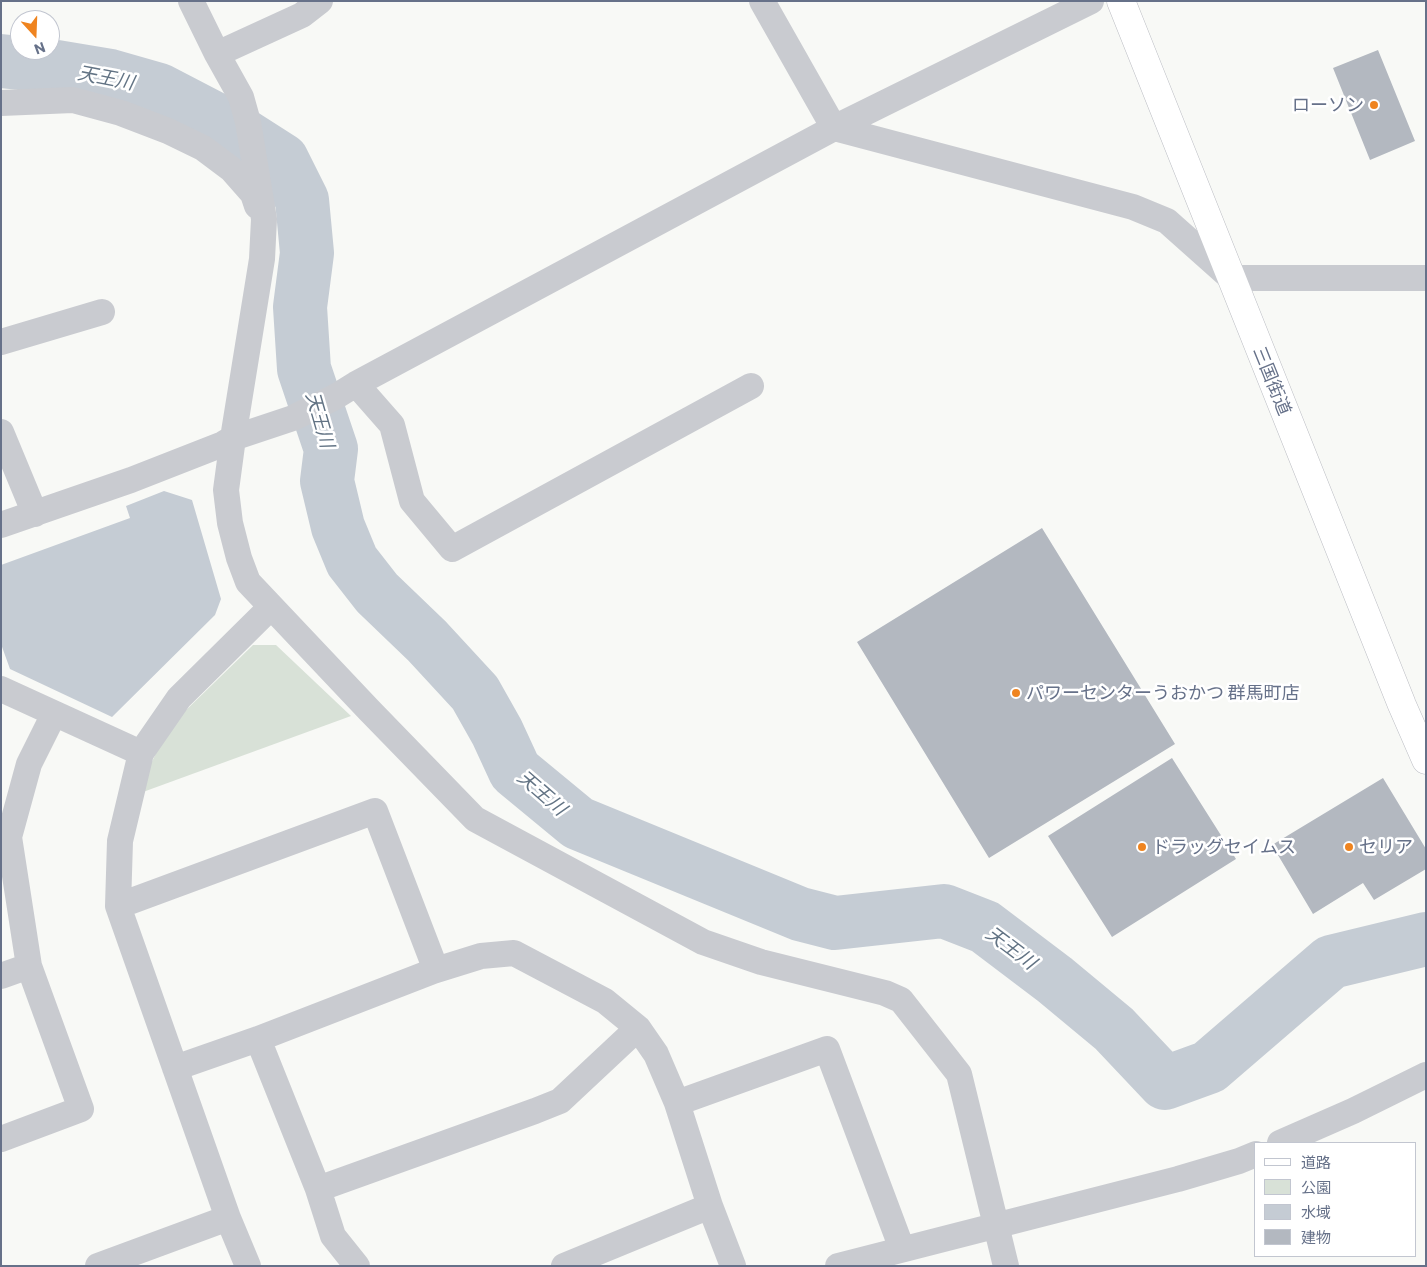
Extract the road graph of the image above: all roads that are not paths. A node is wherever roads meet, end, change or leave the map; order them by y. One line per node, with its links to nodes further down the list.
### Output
1 (191, 1): 6 (street)
2 (320, 1): 6 (street)
3 (762, 1): 8 (street)
4 (1092, 1): 8 (street)
5 (1121, 1): 10 (main road, 三国街道)
6 (217, 54): 9 (street)
7 (1, 103): 9 (street)
8 (834, 128): 10 (street); 15 (street)
9 (264, 228): 17 (street)
10 (1231, 278): 11 (street); 24 (main road, 三国街道)
11 (1426, 278)
12 (102, 312): 13 (street)
13 (1, 342)
14 (751, 386): 15 (street)
15 (346, 390): 17 (street)
16 (1, 432): 18 (street)
17 (233, 438): 18 (street); 20 (street)
18 (35, 514): 19 (street)
19 (1, 525)
20 (271, 608): 23 (street); 41 (street)
21 (1, 689): 22 (street)
22 (54, 714): 23 (street); 25 (street)
23 (141, 752): 26 (street)
24 (1426, 760)
25 (5, 836): 27 (street)
26 (118, 906): 28 (street); 32 (street)
27 (29, 966): 29 (street); 35 (street)
28 (436, 970): 30 (street); 31 (street)
29 (1, 976)
30 (638, 1028): 34 (street); 38 (street)
31 (258, 1038): 32 (street); 38 (street)
32 (175, 1068): 40 (street)
33 (1426, 1075): 36 (street)
34 (677, 1103): 39 (street); 42 (street)
35 (1, 1139)
36 (1282, 1142)
37 (1254, 1155): 41 (street)
38 (318, 1189): 45 (street)
39 (710, 1206): 46 (street); 47 (street)
40 (228, 1218): 43 (street); 44 (street)
41 (996, 1226): 42 (street); 49 (street)
42 (902, 1249): 48 (street)
43 (98, 1266)
44 (248, 1266)
45 (357, 1266)
46 (564, 1266)
47 (733, 1266)
48 (838, 1266)
49 (1006, 1266)

